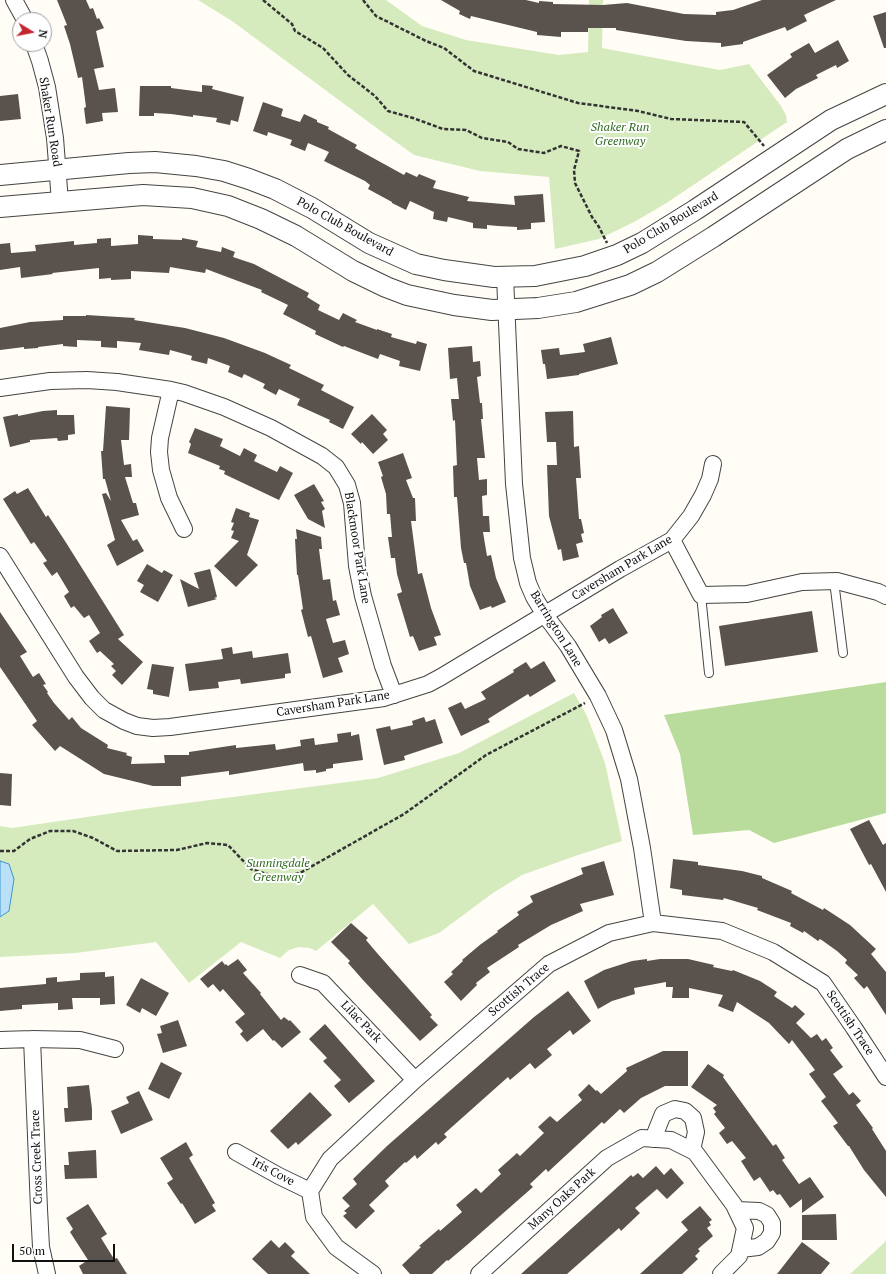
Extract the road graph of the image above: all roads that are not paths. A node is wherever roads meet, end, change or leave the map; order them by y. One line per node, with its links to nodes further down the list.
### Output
1 (14, 0): 2 (street)
2 (21, 12)
3 (37, 52): 6 (street, Shaker Run Road)
4 (886, 94): 10 (street, Polo Club Boulevard)
5 (886, 130): 11 (street)
6 (58, 170): 7 (street, Polo Club Boulevard); 8 (street, Shaker Run Road); 10 (street, Polo Club Boulevard)
7 (0, 175)
8 (60, 202): 9 (street); 11 (street)
9 (0, 207)
10 (505, 277): 11 (street, Barrington Lane)
11 (507, 310): 21 (street, Barrington Lane)
12 (0, 388): 13 (street, Blackmoor Park Lane)
13 (171, 390): 15 (street); 24 (street, Blackmoor Park Lane)
14 (713, 464): 16 (street, Caversham Park Lane)
15 (184, 529)
16 (672, 540): 19 (street); 21 (street, Caversham Park Lane)
17 (0, 556): 24 (street, Caversham Park Lane)
18 (834, 581): 19 (street); 20 (street); 22 (lane)
19 (701, 595): 23 (lane)
20 (886, 596)
21 (544, 615): 24 (street, Caversham Park Lane); 25 (street, Barrington Lane)
22 (842, 654)
23 (709, 672)
24 (394, 695)
25 (653, 923): 30 (street, Scottish Trace); 31 (street, Scottish Trace)
26 (300, 975): 31 (street, Lilac Park)
27 (32, 1039): 28 (street); 29 (street); 38 (street, Cross Creek Trace)
28 (0, 1040)
29 (115, 1049)
30 (886, 1077)
31 (415, 1080): 35 (street, Scottish Trace)
32 (653, 1139): 33 (street, Many Oaks Park); 33 (street); 40 (street, Many Oaks Park)
33 (692, 1150): 36 (street, Many Oaks Park)
34 (236, 1152): 35 (street, Iris Cove)
35 (310, 1191): 39 (street)
36 (737, 1210): 37 (street, Many Oaks Park); 37 (street)
37 (741, 1249): 41 (street, Many Oaks Park)
38 (47, 1274)
39 (373, 1274)
40 (479, 1274)
41 (720, 1274)

